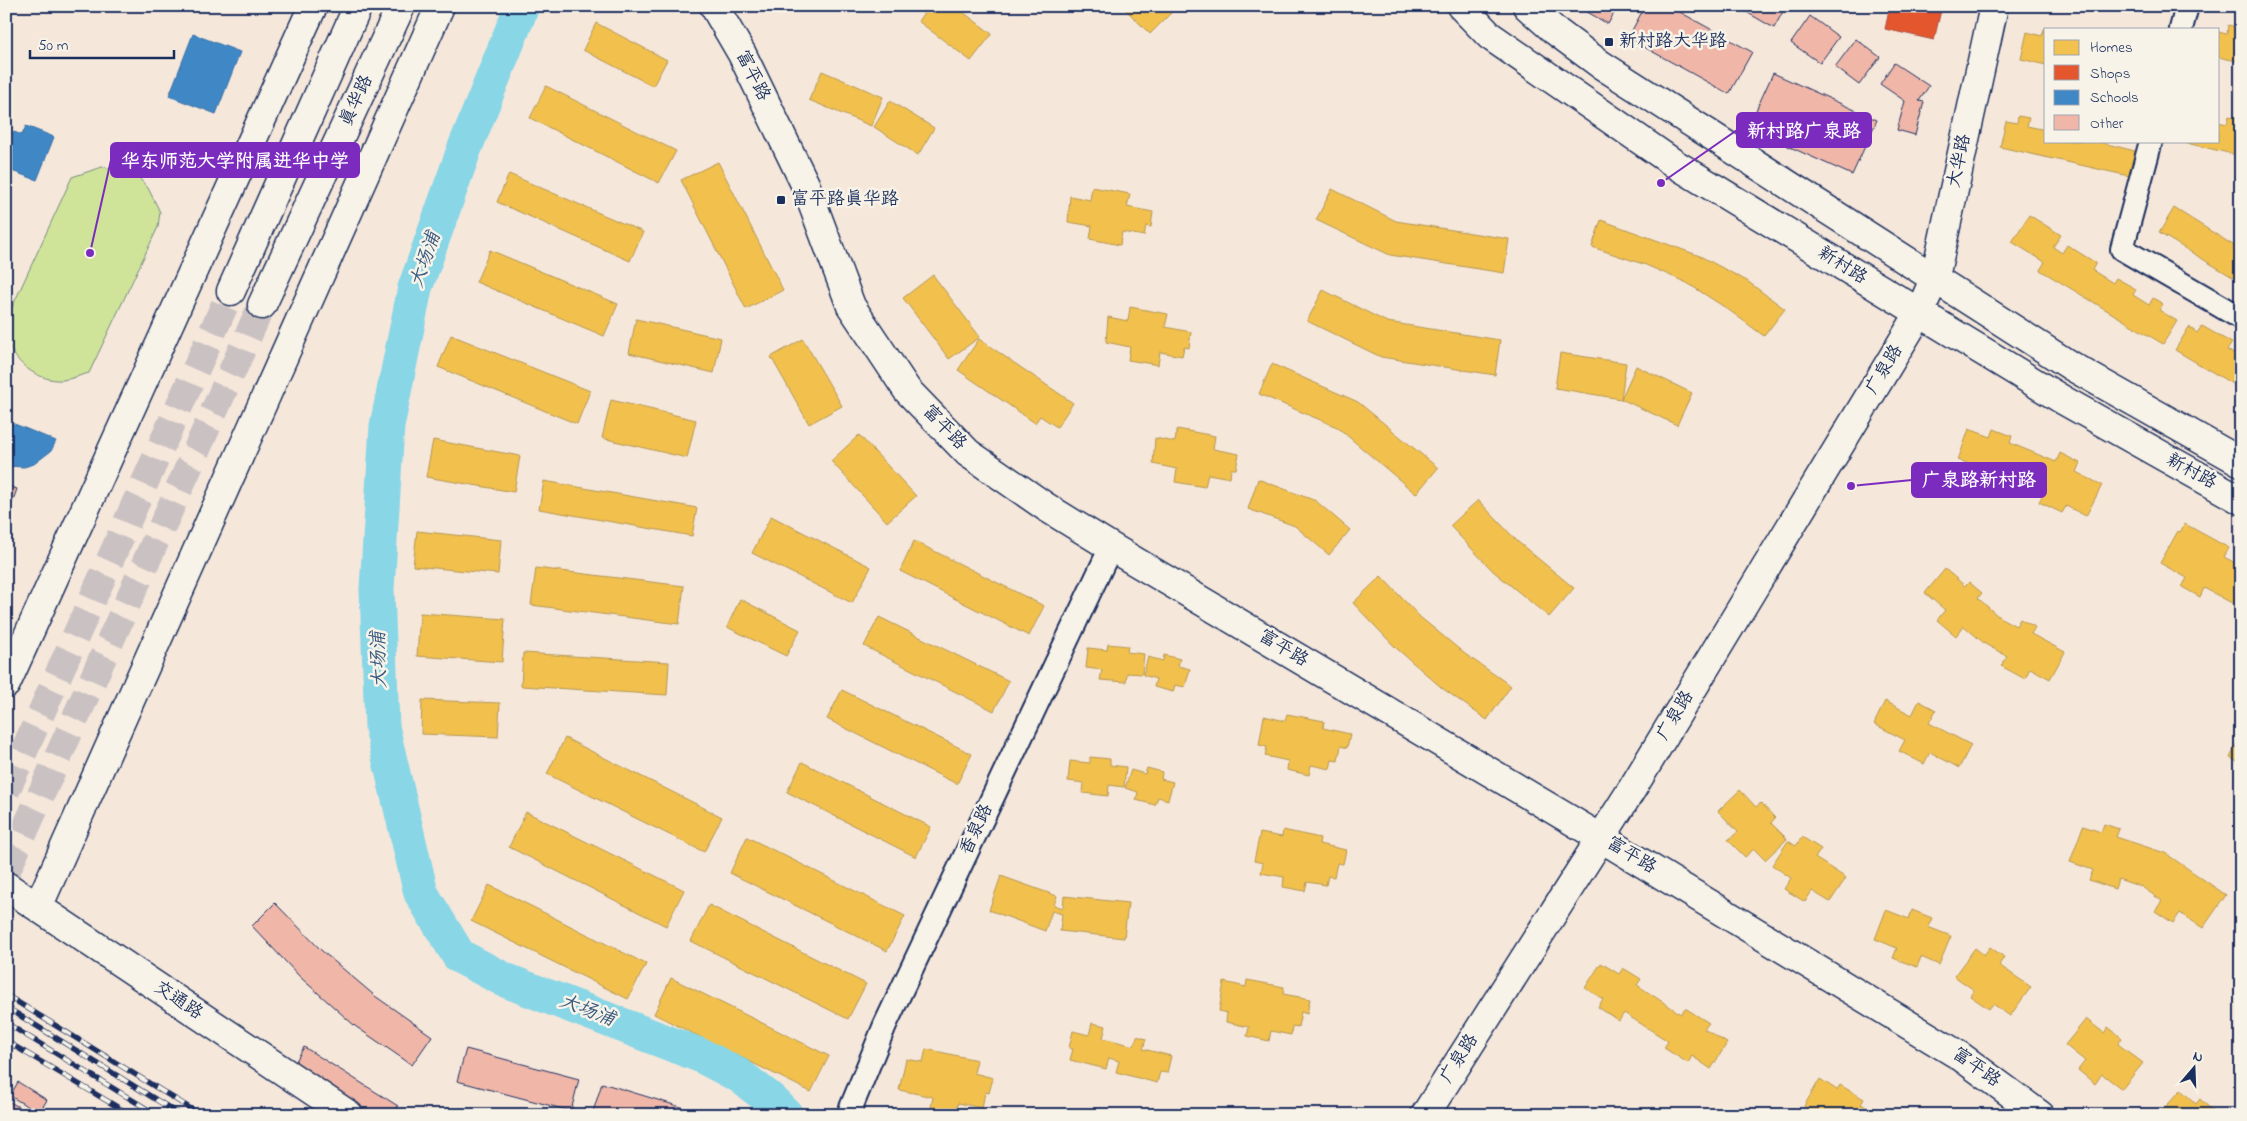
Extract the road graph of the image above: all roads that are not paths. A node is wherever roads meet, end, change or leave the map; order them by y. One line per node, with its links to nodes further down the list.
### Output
1 (313, 6): 20 (main road)
2 (358, 6): 13 (main road)
3 (401, 6): 14 (main road, 真华路)
4 (440, 6): 23 (main road)
5 (714, 6): 19 (main road, 富平路)
6 (1461, 6): 15 (main road, 新村路)
7 (1527, 6): 12 (main road, 新村路)
8 (1994, 6): 12 (main road, 大华路)
9 (2188, 6): 10 (street)
10 (2181, 28)
11 (2151, 142): 16 (street)
12 (1935, 277): 15 (main road, 大华路); 17 (main road, 新村路)
13 (231, 291)
14 (262, 305)
15 (1920, 314): 18 (main road, 新村路); 21 (main road, 广泉路)
16 (2241, 318)
17 (2241, 462)
18 (2241, 500)
19 (1111, 547): 21 (main road, 富平路); 25 (street, 香泉路)
20 (6, 684)
21 (1601, 838): 26 (main road, 广泉路); 27 (main road, 富平路)
22 (6, 886): 23 (main road, 交通路)
23 (38, 907): 24 (main road, 交通路)
24 (349, 1115)
25 (848, 1115)
26 (1425, 1115)
27 (2040, 1115)

